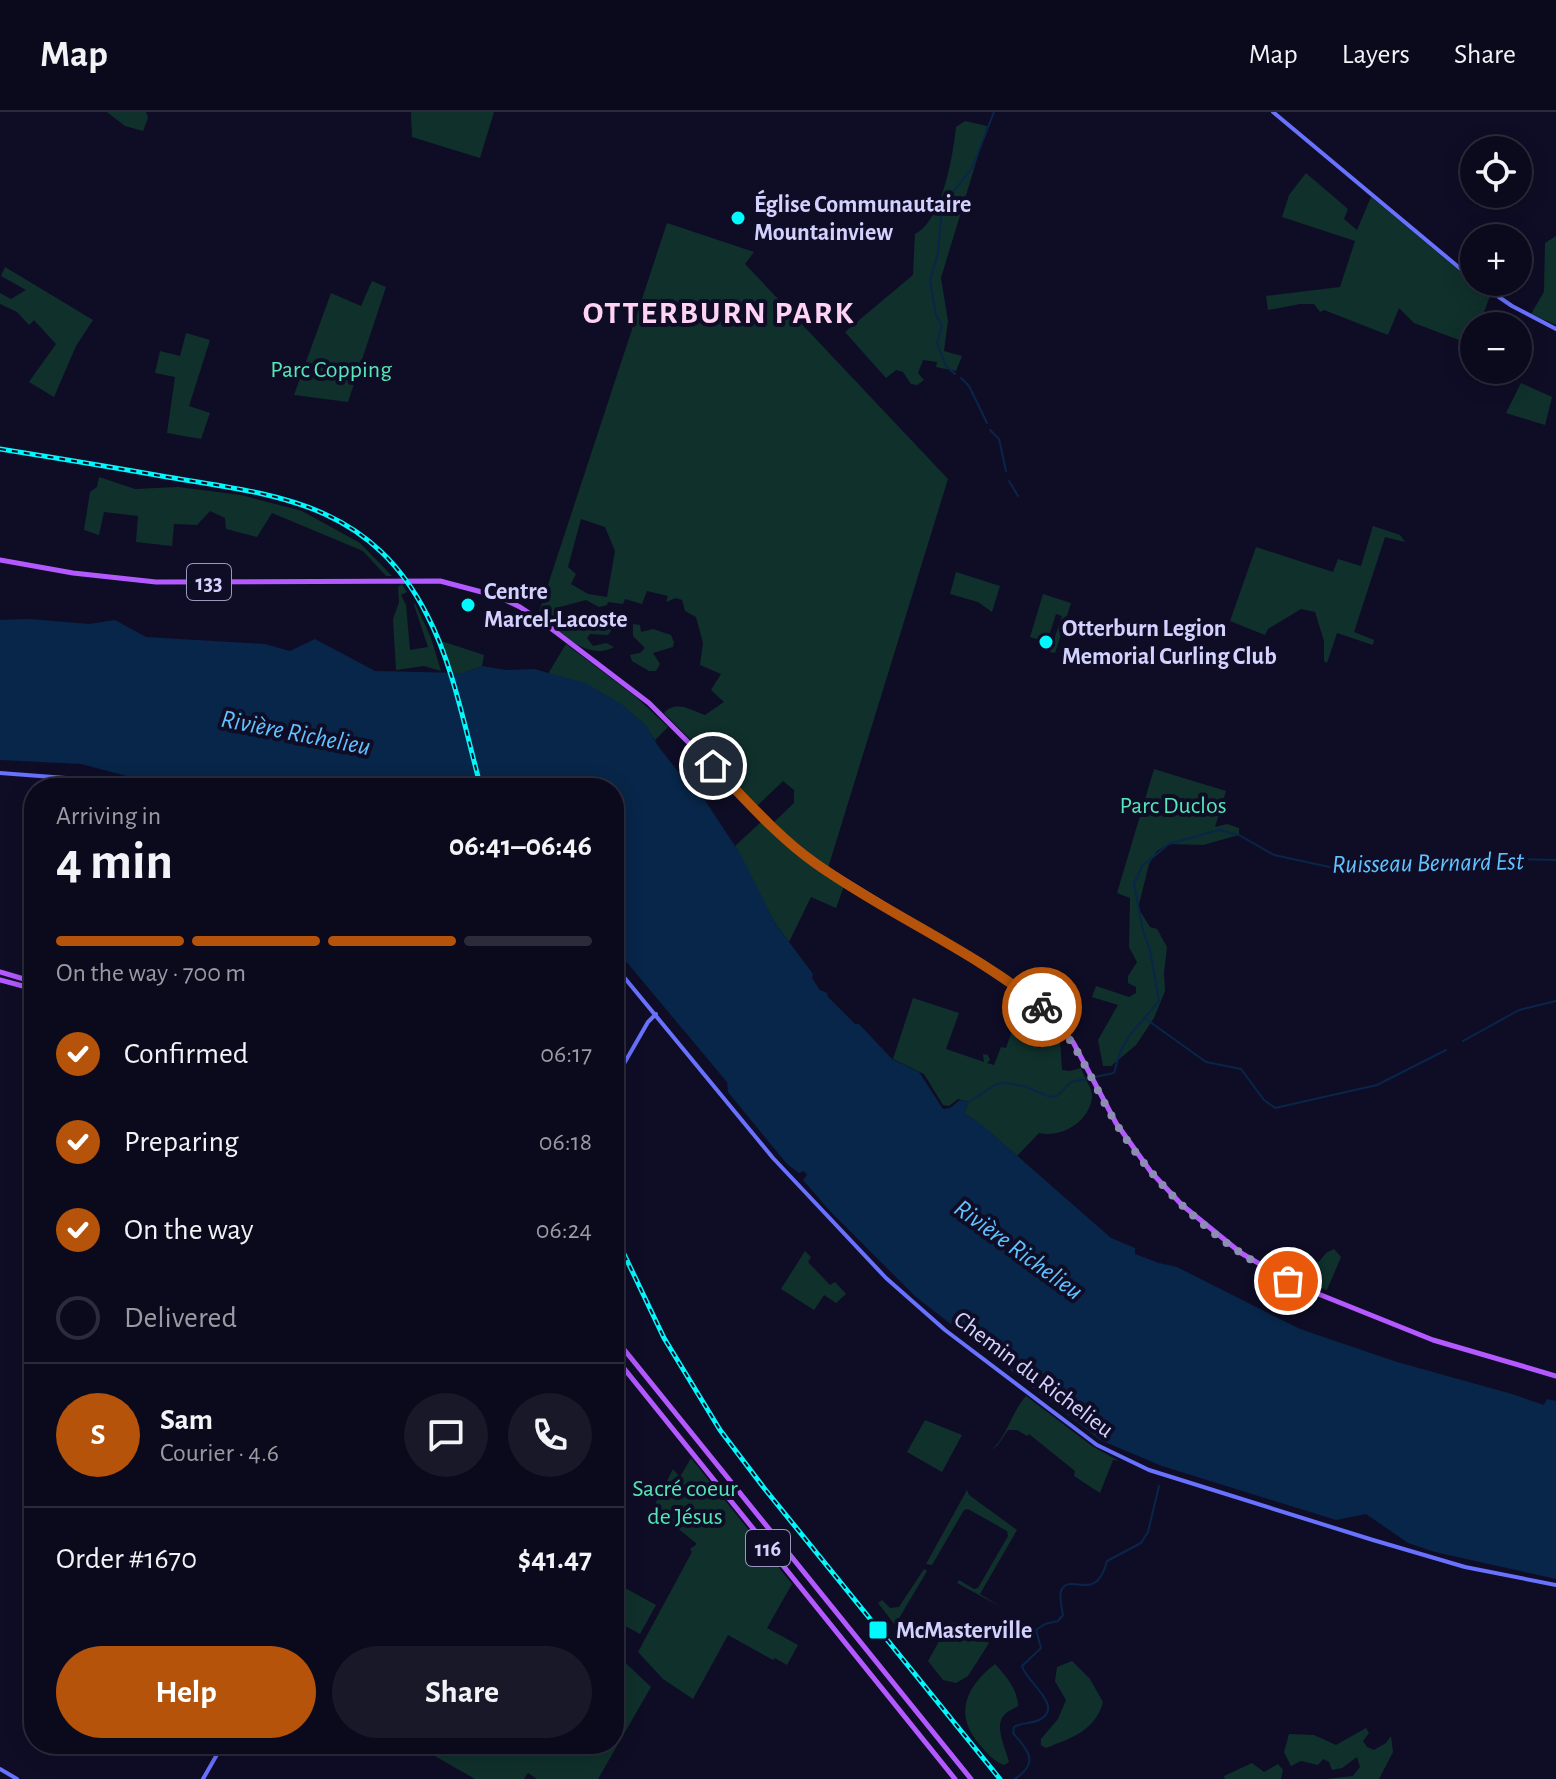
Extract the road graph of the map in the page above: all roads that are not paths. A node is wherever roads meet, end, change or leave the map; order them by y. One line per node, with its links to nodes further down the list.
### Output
1 (1273, 112): 2 (main road)
2 (1460, 268)
3 (1497, 296): 4 (main road)
4 (1556, 329)
5 (0, 560): 17 (main road, 133)
6 (0, 773): 7 (main road)
7 (66, 778)
8 (0, 972): 10 (main road)
9 (624, 977): 13 (main road, Chemin du Richelieu)
10 (24, 979)
11 (0, 980): 12 (main road)
12 (24, 986)
13 (656, 1014): 14 (main road); 18 (main road, Chemin du Richelieu)
14 (624, 1064)
15 (624, 1349): 24 (main road, 116)
16 (624, 1368): 23 (main road, 116)
17 (1556, 1376)
18 (1556, 1585)
19 (217, 1754): 22 (main road)
20 (0, 1769): 21 (main road)
21 (17, 1779)
22 (203, 1779)
23 (955, 1779)
24 (971, 1779)

